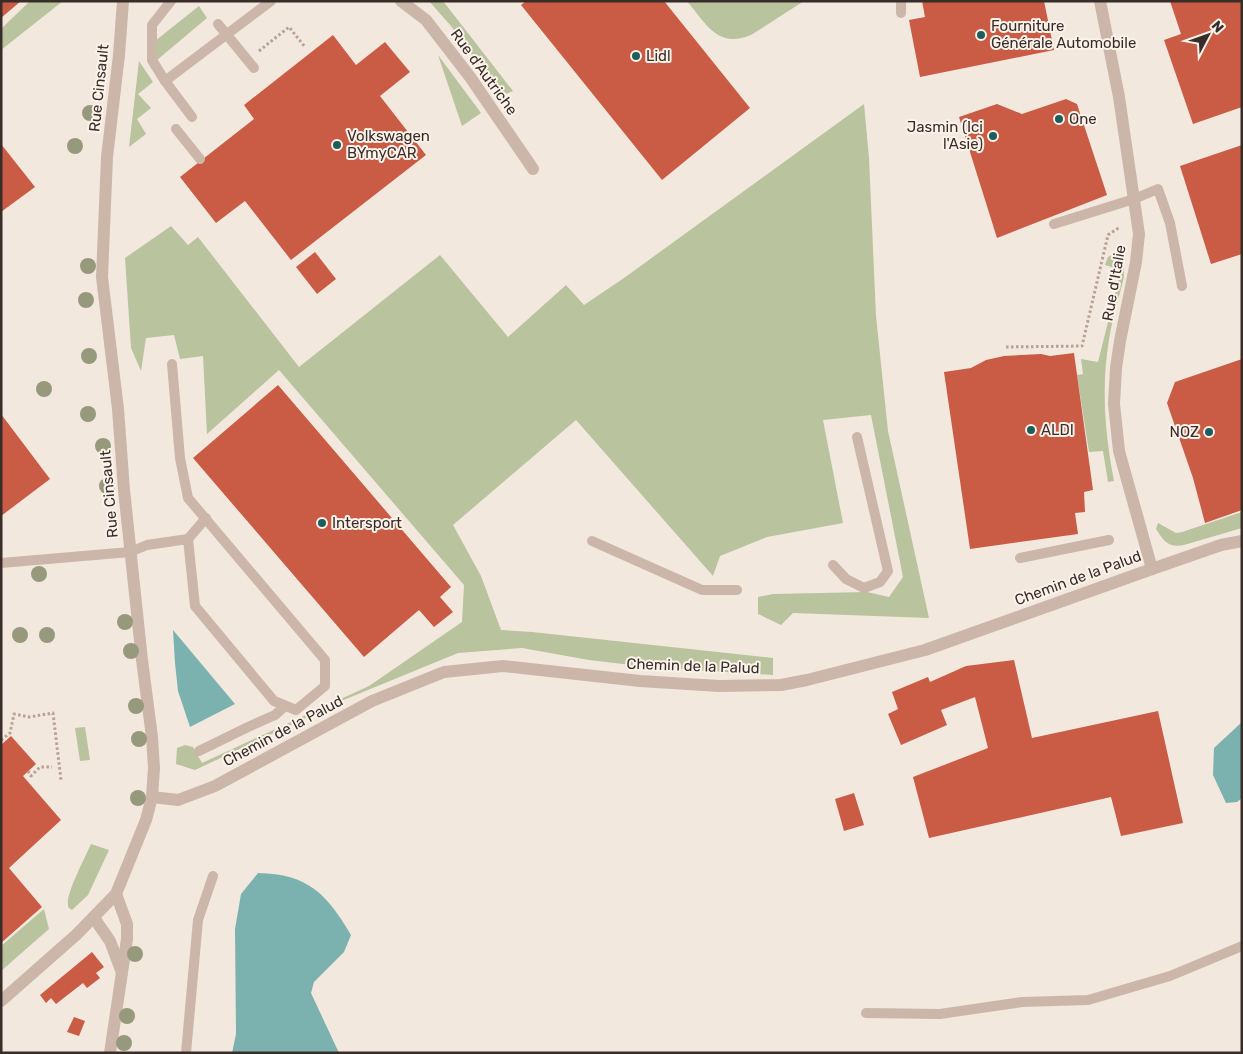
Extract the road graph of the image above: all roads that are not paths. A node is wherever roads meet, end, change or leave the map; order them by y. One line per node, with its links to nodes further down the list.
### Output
1 (123, 1): 26 (street, Rue Cinsault)
2 (170, 1): 11 (lane)
3 (271, 1): 9 (lane)
4 (402, 1): 15 (street, Rue d'Autriche)
5 (901, 1): 7 (lane)
6 (1100, 1): 16 (street, Rue d'Italie)
7 (901, 13)
8 (218, 24): 9 (lane)
9 (227, 35): 10 (lane); 11 (lane)
10 (254, 68)
11 (165, 81): 12 (lane)
12 (192, 117)
13 (176, 129): 14 (lane)
14 (200, 159)
15 (533, 169)
16 (1134, 199): 17 (lane); 18 (lane); 30 (street, Rue d'Italie)
17 (1054, 224)
18 (1182, 286)
19 (172, 364): 21 (lane)
20 (858, 437): 29 (lane)
21 (206, 518): 22 (lane); 32 (lane)
22 (188, 539): 26 (lane); 32 (lane)
23 (1109, 540): 27 (lane)
24 (592, 541): 31 (lane)
25 (1242, 541): 30 (street, Chemin de la Palud)
26 (130, 552): 28 (lane); 34 (street, Rue Cinsault)
27 (1020, 558)
28 (1, 563)
29 (833, 565)
30 (1152, 569): 34 (street, Chemin de la Palud)
31 (737, 590)
32 (285, 706): 33 (lane)
33 (199, 751)
34 (152, 797): 36 (street, Rue Cinsault)
35 (213, 876): 43 (lane)
36 (116, 894): 37 (street); 39 (street)
37 (94, 918): 39 (street); 40 (street)
38 (1242, 946): 41 (lane)
39 (123, 976): 42 (street)
40 (1, 1001)
41 (866, 1013)
42 (110, 1053)
43 (186, 1053)

